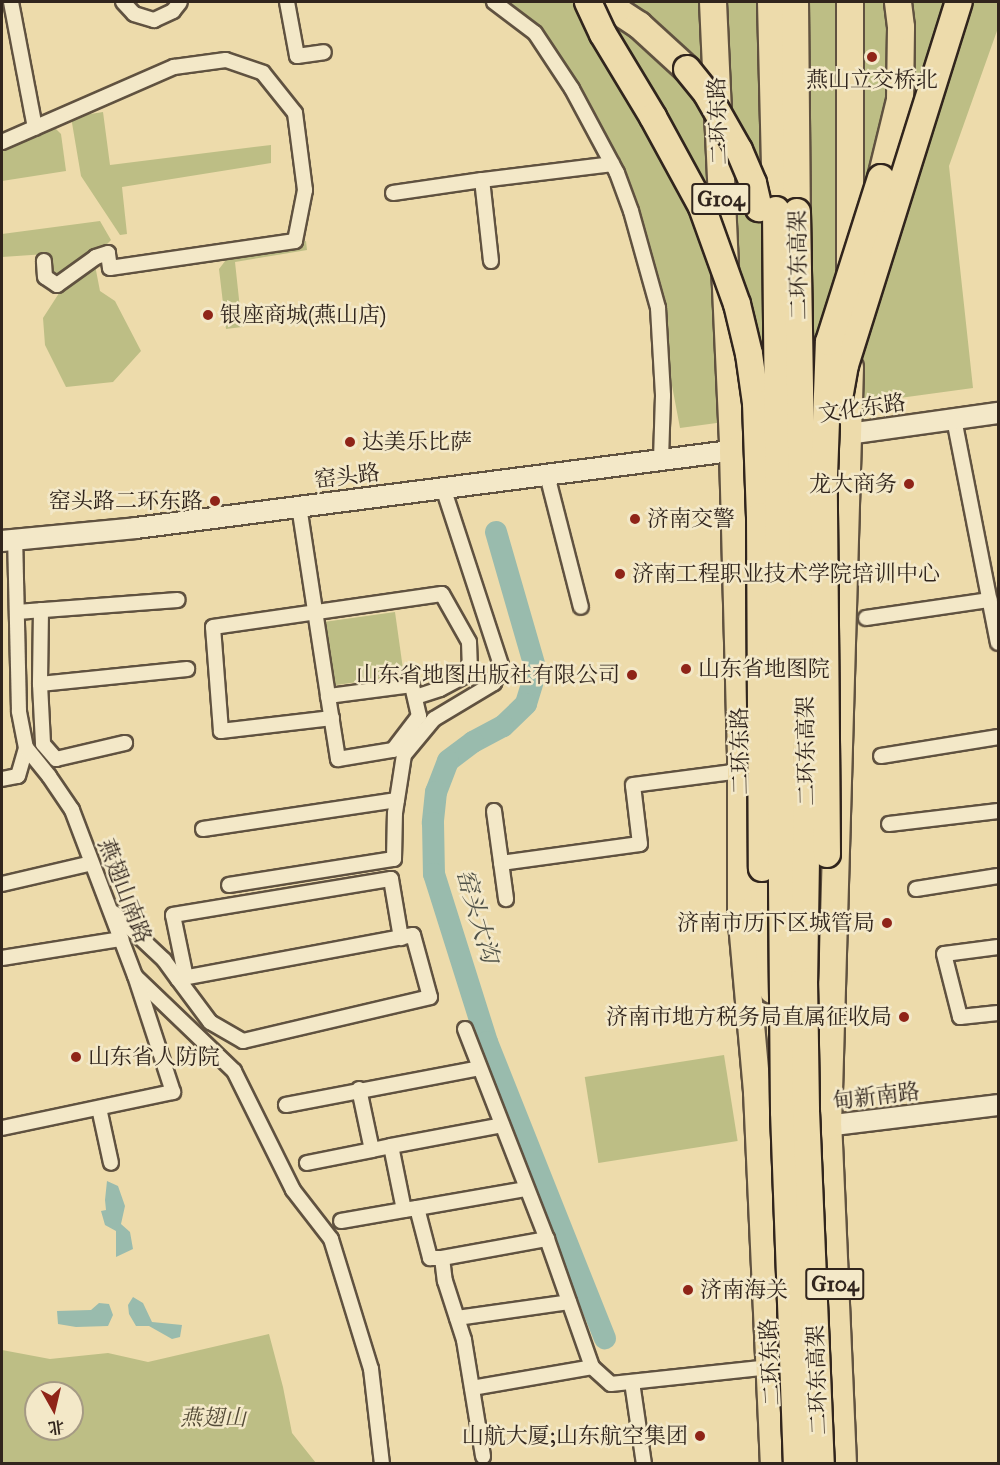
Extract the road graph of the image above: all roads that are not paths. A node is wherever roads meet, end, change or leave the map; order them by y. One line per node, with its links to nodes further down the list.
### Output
1 (11, 2): 15 (street)
2 (123, 2): 3 (street)
3 (180, 2)
4 (287, 2): 14 (street)
5 (494, 2): 17 (street)
6 (588, 2): 78 (highway, bridge)
7 (604, 2): 22 (highway, bridge)
8 (713, 2): 26 (highway, 二环东路 / G104)
9 (771, 2): 22 (highway, 二环东高架, bridge)
10 (795, 2): 78 (highway, 二环东高架, bridge)
11 (850, 2): 25 (highway, G104)
12 (898, 2): 29 (highway, bridge)
13 (959, 2): 29 (highway, bridge)
14 (324, 52)
15 (35, 128): 16 (street); 20 (street)
16 (2, 142)
17 (612, 164): 18 (street); 27 (street)
18 (482, 180): 19 (street); 21 (street)
19 (393, 193)
20 (44, 261)
21 (491, 261)
22 (778, 278): 78 (highway, 二环东高架, bridge)
23 (999, 413): 24 (main road, 文化东路)
24 (954, 419): 25 (main road, 文化东路); 34 (street)
25 (850, 433): 26 (main road, 文化东路); 80 (highway, G104)
26 (733, 451): 27 (main road, 窑头路); 50 (highway, 二环东路 / G104)
27 (661, 460): 28 (main road, 窑头路)
28 (547, 475): 30 (main road, 窑头路); 35 (street)
29 (824, 476): 78 (highway, bridge)
30 (443, 488): 31 (main road, 窑头路); 52 (street)
31 (299, 506): 32 (main road, 窑头路); 38 (street)
32 (8, 540): 37 (street, 燕翅山南路)
33 (178, 600): 36 (street)
34 (990, 600): 39 (street); 40 (street)
35 (581, 607)
36 (41, 610): 37 (street); 42 (street)
37 (17, 612): 48 (street, 燕翅山南路)
38 (316, 612): 43 (street); 44 (street); 45 (street)
39 (866, 618)
40 (999, 643)
41 (187, 669): 42 (street)
42 (40, 684): 47 (street)
43 (328, 696): 44 (street); 45 (street)
44 (415, 698): 45 (street)
45 (332, 718)
46 (999, 738): 49 (street)
47 (125, 743)
48 (26, 748): 51 (street); 57 (street, 燕翅山南路)
49 (882, 756)
50 (741, 771): 58 (street); 82 (highway, 二环东路 / G104)
51 (2, 779)
52 (397, 800): 56 (street); 61 (street)
53 (494, 811): 58 (street)
54 (999, 811): 55 (street)
55 (889, 824)
56 (203, 829)
57 (92, 863): 60 (street); 64 (street, 燕翅山南路)
58 (501, 863): 63 (street)
59 (999, 876): 62 (street)
60 (2, 884)
61 (229, 885)
62 (916, 889)
63 (506, 899)
64 (110, 910): 66 (street, 燕翅山南路); 70 (street)
65 (401, 938): 70 (street); 70 (street); 70 (street)
66 (121, 939): 68 (street); 69 (street, 燕翅山南路)
67 (999, 947): 71 (street)
68 (2, 958)
69 (135, 976): 77 (street, 燕翅山南路); 99 (street)
70 (182, 978)
71 (999, 1013)
72 (465, 1029): 73 (street)
73 (480, 1068): 74 (street); 79 (street)
74 (359, 1089): 76 (street); 84 (street)
75 (999, 1105): 80 (main road, 甸新南路)
76 (286, 1106)
77 (99, 1108): 81 (street, 燕翅山南路); 85 (street)
78 (795, 1111): 102 (highway, 二环东高架, bridge); 103 (highway, 二环东高架, bridge)
79 (502, 1125): 83 (street); 87 (street)
80 (828, 1126): 82 (main road, 甸新南路); 104 (highway, G104)
81 (2, 1128)
82 (759, 1133): 95 (highway, 二环东路 / G104)
83 (391, 1146): 84 (street); 88 (street)
84 (372, 1150): 86 (street)
85 (111, 1163)
86 (307, 1163)
87 (526, 1188): 88 (street); 90 (street)
88 (411, 1209): 89 (street); 91 (street)
89 (340, 1221)
90 (547, 1239): 91 (street); 92 (street)
91 (442, 1258): 93 (street)
92 (569, 1302): 93 (street); 94 (street)
93 (457, 1318): 97 (street)
94 (592, 1367): 96 (street); 97 (street)
95 (770, 1367): 96 (street); 101 (highway, 二环东路 / G104)
96 (632, 1382): 100 (street)
97 (472, 1389): 98 (street)
98 (483, 1456)
99 (382, 1464)
100 (644, 1464)
101 (774, 1464)
102 (798, 1464)
103 (820, 1464)
104 (843, 1464)

